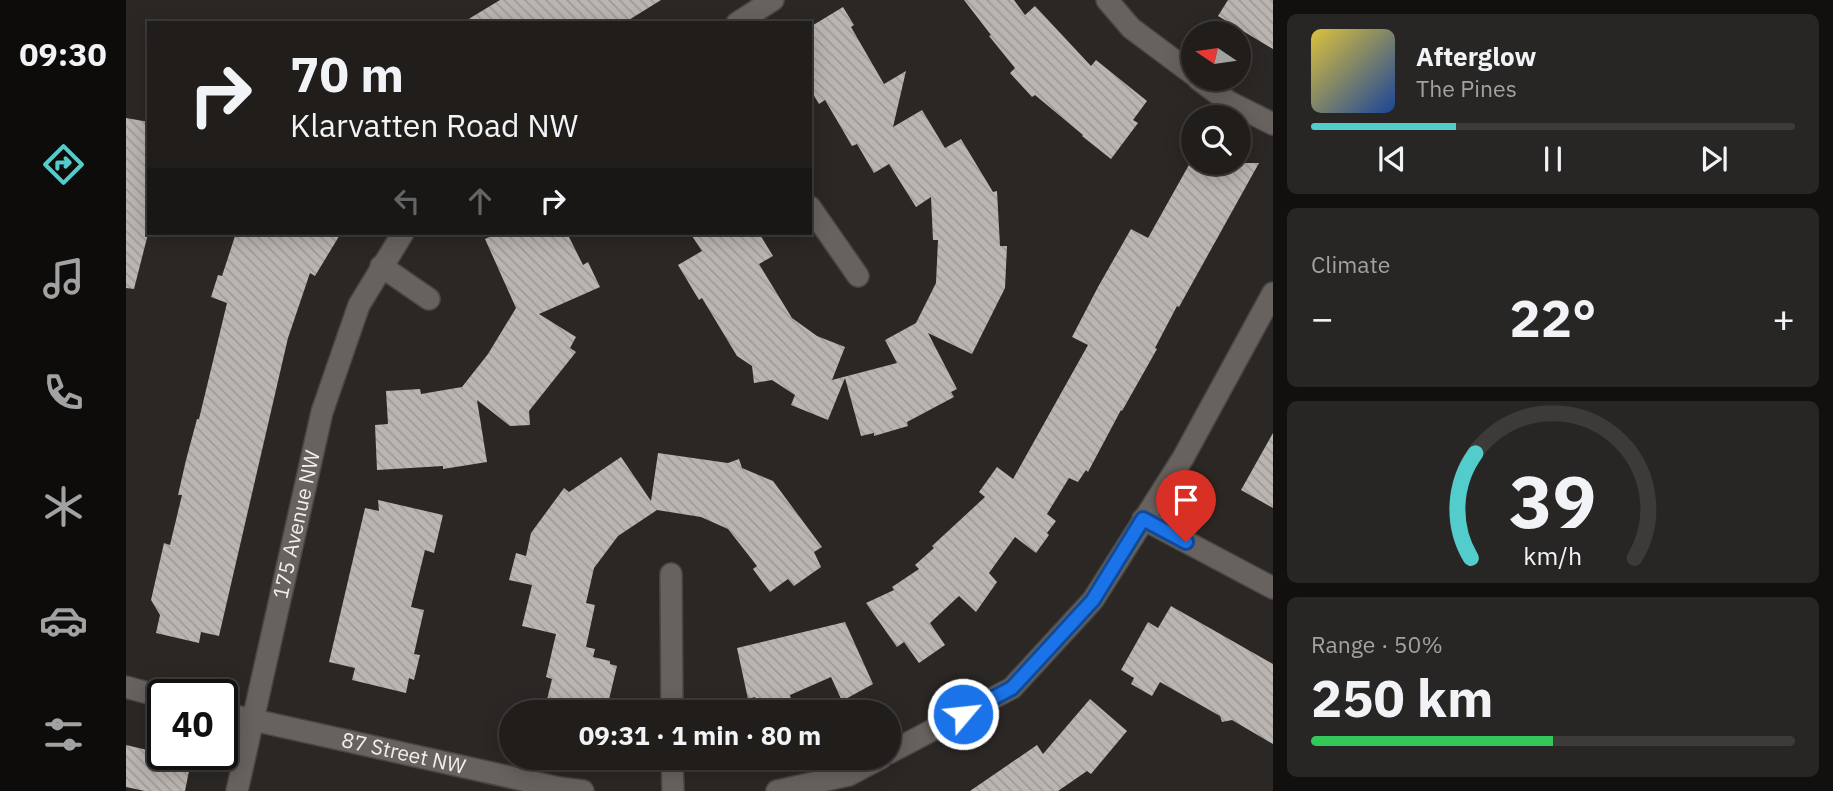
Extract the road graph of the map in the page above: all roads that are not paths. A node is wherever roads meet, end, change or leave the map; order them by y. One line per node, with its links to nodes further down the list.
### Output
1 (773, 0): 3 (street)
2 (1108, 0): 4 (street)
3 (740, 21)
4 (1181, 66)
5 (1214, 91): 6 (street)
6 (1273, 124)
7 (812, 210): 10 (street)
8 (402, 235): 9 (street, 175 Avenue NW)
9 (381, 266): 12 (street); 20 (street, 175 Avenue NW)
10 (858, 276)
11 (1273, 293): 13 (street)
12 (429, 299)
13 (1143, 519): 15 (street); 21 (street)
14 (671, 574): 18 (street)
15 (1273, 588)
16 (126, 687): 17 (street)
17 (147, 693)
18 (672, 700)
19 (238, 718): 20 (street, 87 Street NW)
20 (253, 722): 24 (street, 175 Avenue NW); 25 (street, 87 Street NW)
21 (901, 748)
22 (672, 770): 26 (street)
23 (858, 770): 27 (street)
24 (237, 791)
25 (583, 791)
26 (673, 791)
27 (777, 791)

